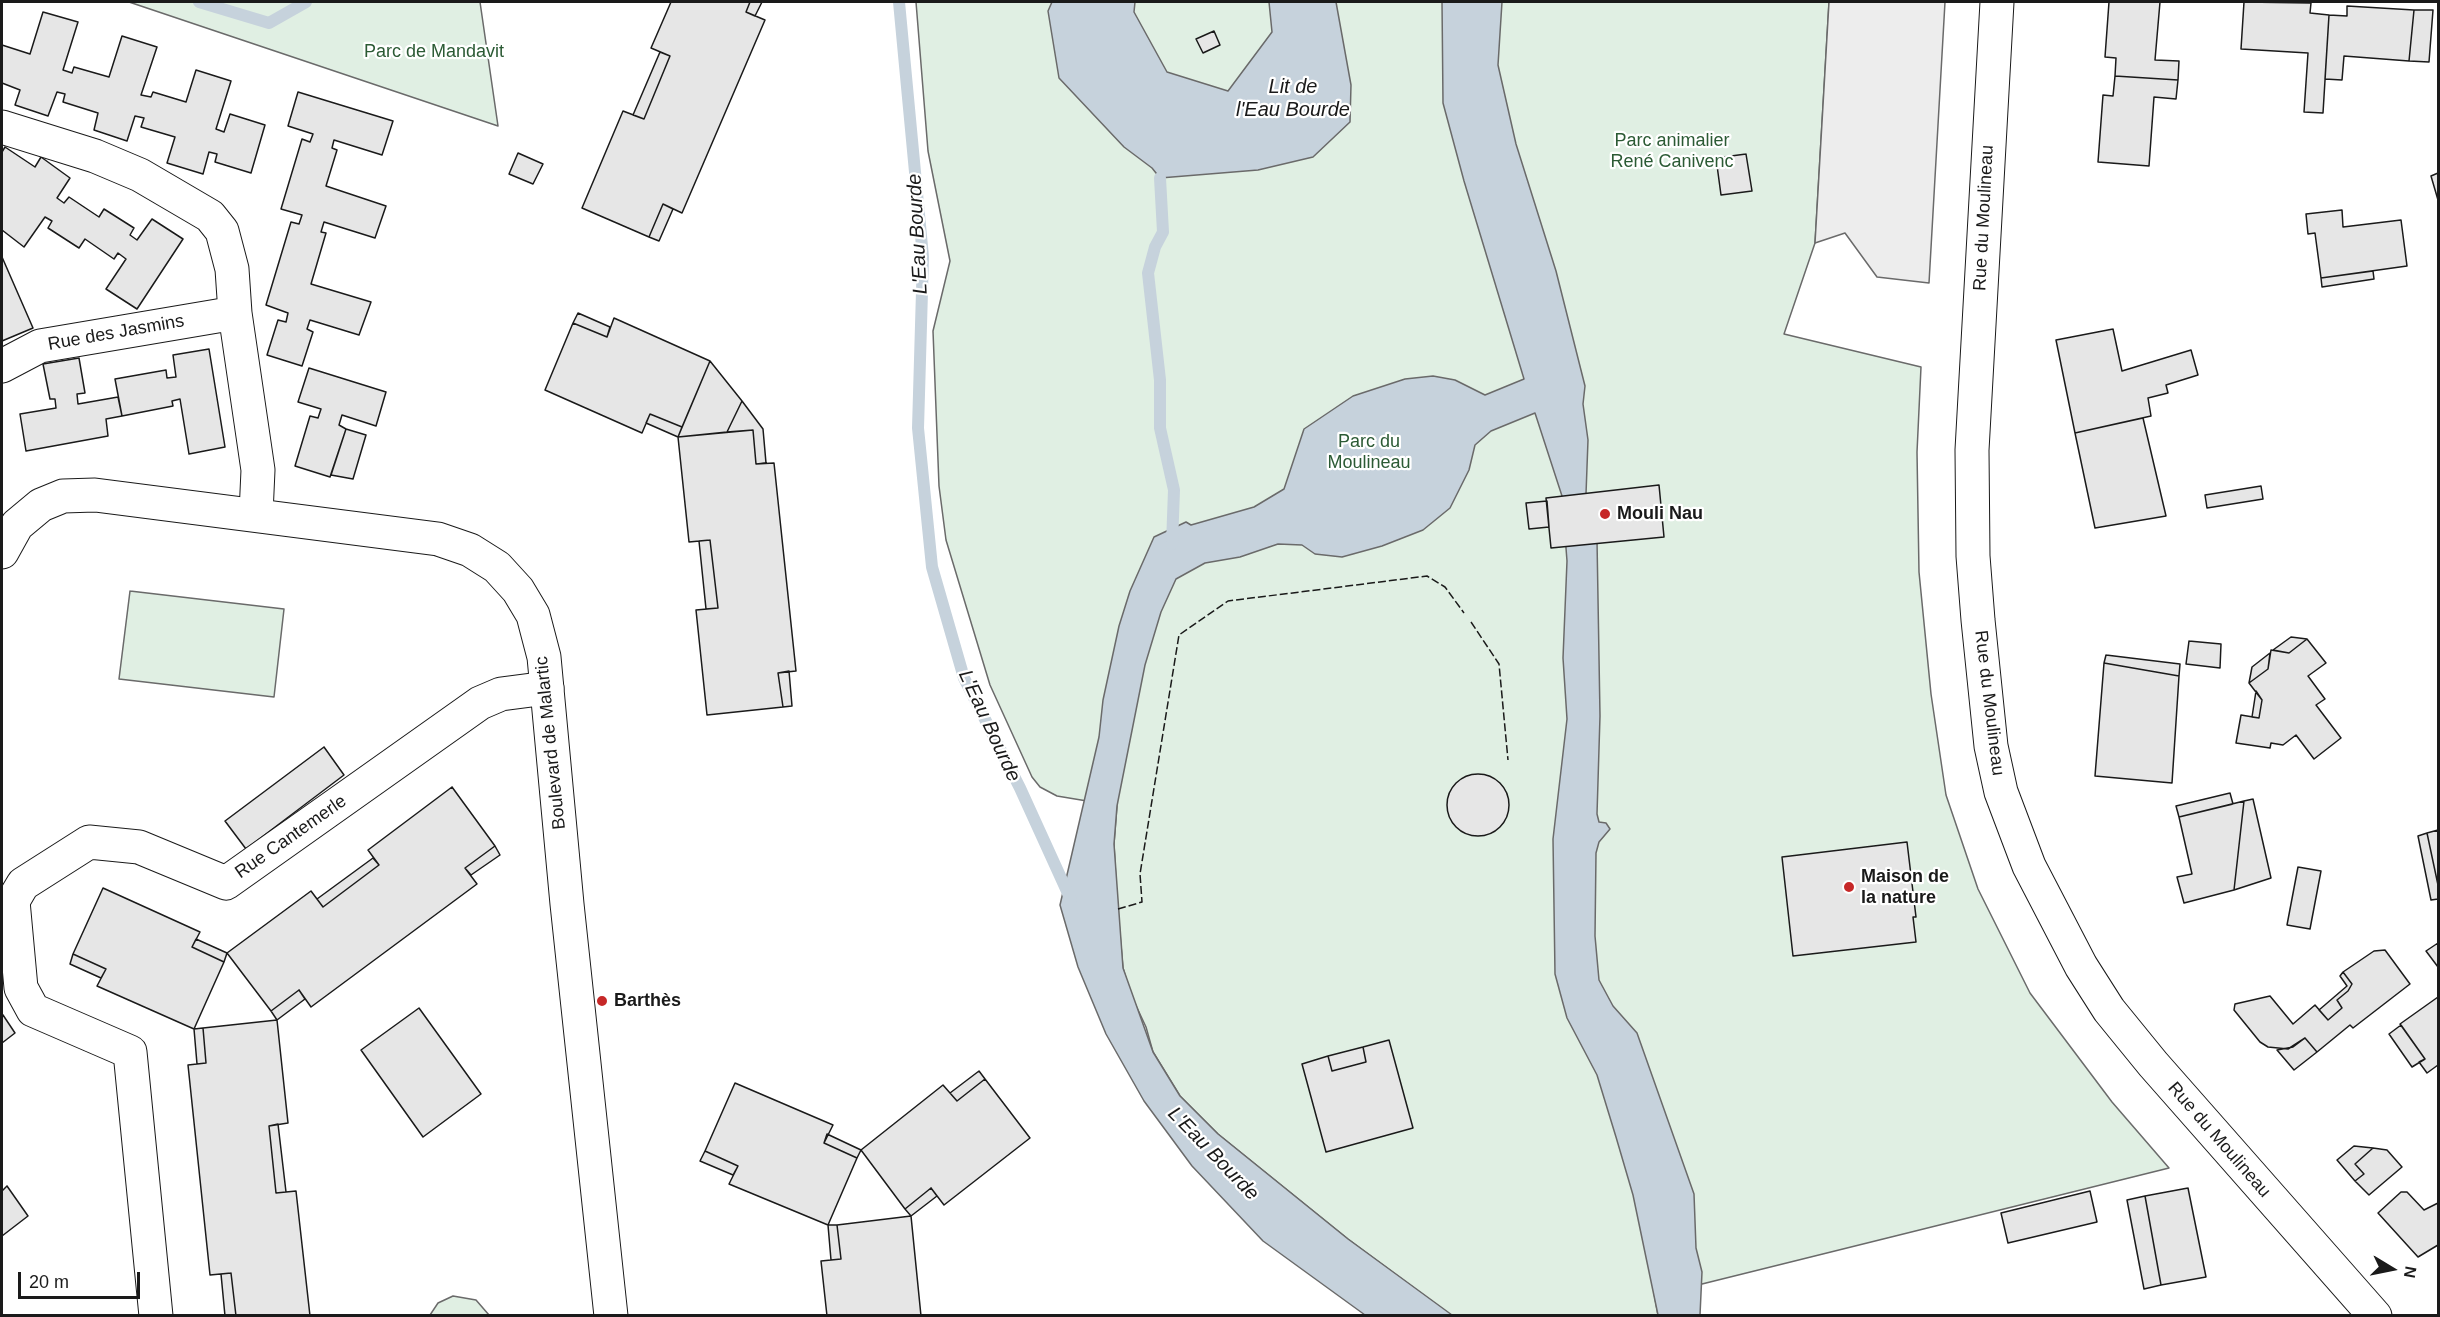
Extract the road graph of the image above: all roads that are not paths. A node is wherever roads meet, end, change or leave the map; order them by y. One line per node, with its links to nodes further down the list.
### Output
1 (1996, 2): 10 (street, Rue du Moulineau)
2 (2, 127): 3 (street)
3 (236, 314): 4 (street, Rue des Jasmins); 5 (street)
4 (2, 366)
5 (256, 514): 6 (street, Boulevard de Malartic); 7 (street, Boulevard de Malartic)
6 (2, 552)
7 (547, 688): 8 (street, Rue Cantemerle); 9 (street, Boulevard de Malartic)
8 (156, 1316)
9 (611, 1316)
10 (2374, 1316)

